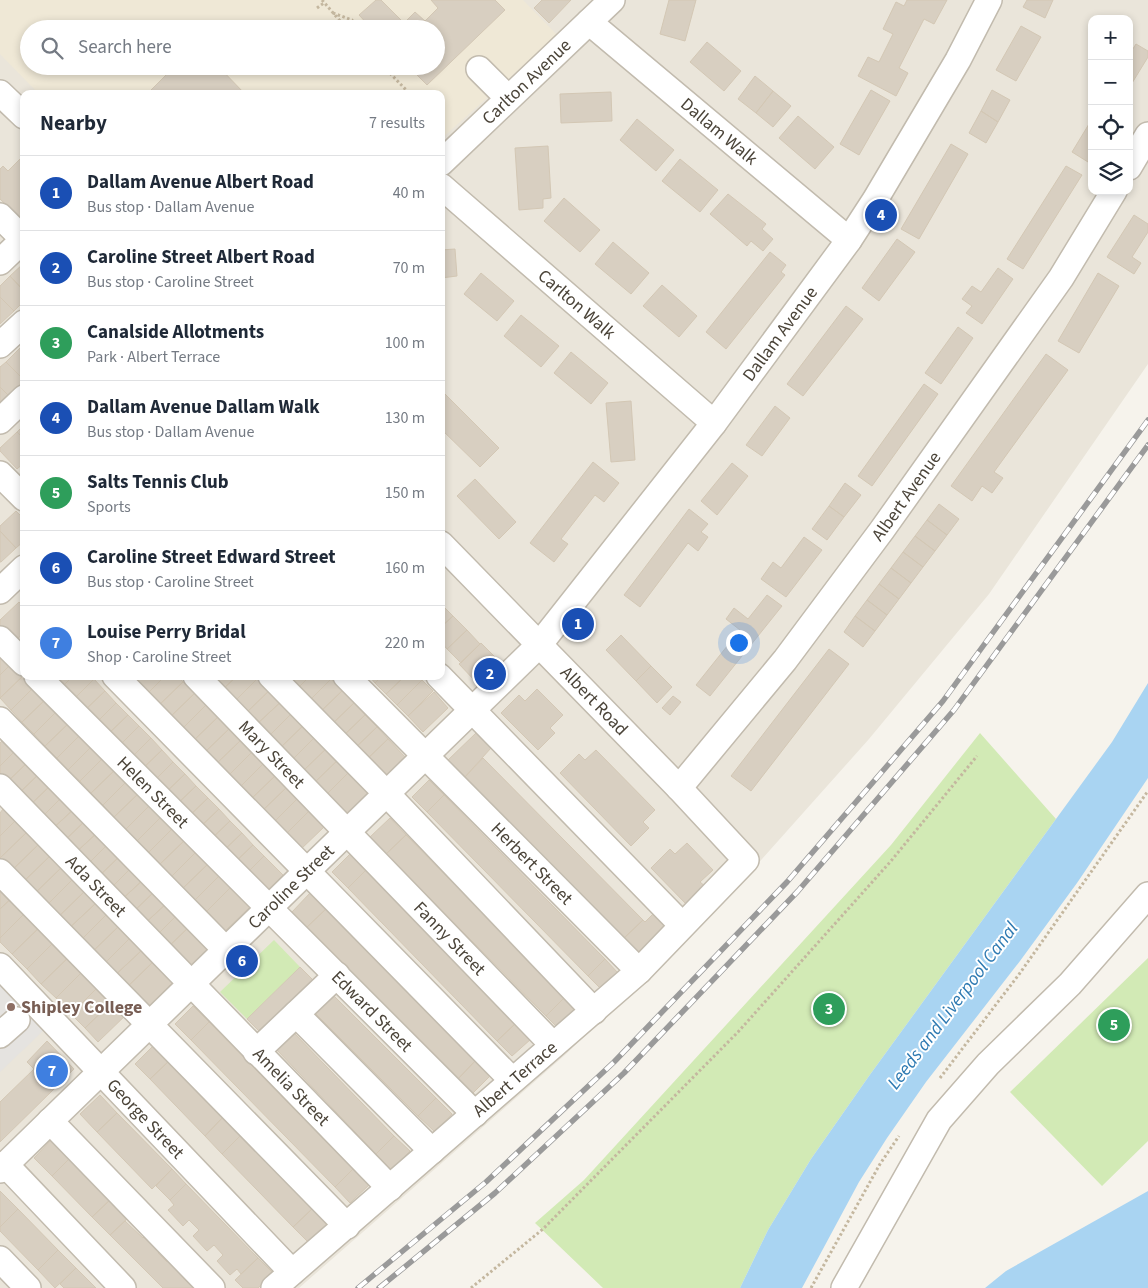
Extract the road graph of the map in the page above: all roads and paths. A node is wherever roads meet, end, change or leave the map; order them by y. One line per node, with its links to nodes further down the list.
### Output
1 (612, 0): 8 (street, Carlton Avenue)
2 (989, 0): 22 (street, Dallam Avenue)
3 (323, 1): 4 (path); 5 (path)
4 (317, 8)
5 (332, 13): 6 (path); 7 (path)
6 (339, 20)
7 (352, 20)
8 (589, 22): 13 (street, Carlton Avenue); 22 (street, Dallam Walk)
9 (479, 69): 13 (street)
10 (392, 75): 11 (path)
11 (406, 90)
12 (0, 93): 14 (street)
13 (508, 98): 16 (street, Carlton Avenue)
14 (20, 112)
15 (1148, 135): 17 (street)
16 (445, 159)
17 (1133, 160)
18 (445, 189): 29 (street, Carlton Walk)
19 (1112, 195): 45 (street, Albert Avenue)
20 (0, 216): 21 (street)
21 (20, 235)
22 (849, 240): 29 (street, Dallam Avenue)
23 (20, 243): 24 (street)
24 (0, 262)
25 (20, 327): 26 (street)
26 (0, 345)
27 (20, 402): 28 (street)
28 (0, 421)
29 (714, 423): 32 (street, Dallam Avenue)
30 (445, 548): 32 (street, Albert Road)
31 (0, 640): 33 (street)
32 (539, 646): 40 (street, Caroline Street); 45 (street, Albert Road)
33 (20, 659)
34 (41, 680): 53 (street, Helen Street)
35 (119, 680): 51 (street)
36 (200, 680): 48 (street, Mary Street)
37 (275, 680): 47 (street)
38 (350, 680): 43 (street, Herbert Street)
39 (443, 680): 40 (street)
40 (471, 711): 43 (street, Caroline Street); 54 (street)
41 (0, 720): 55 (street)
42 (977, 756): 81 (path)
43 (424, 757): 47 (street, Caroline Street); 57 (street, Herbert Street)
44 (0, 787): 59 (street, Ada Street)
45 (679, 788): 49 (street, Albert Road)
46 (1148, 791): 67 (path)
47 (387, 794): 48 (street, Caroline Street); 60 (street)
48 (347, 832): 51 (street, Caroline Street); 63 (street, Fanny Street)
49 (746, 860): 54 (street, Albert Terrace)
50 (0, 872): 62 (street)
51 (306, 872): 53 (street, Caroline Street); 66 (street)
52 (1148, 895): 83 (street)
53 (270, 907): 55 (street, Caroline Street); 58 (street, Edward Street)
54 (682, 924): 57 (street, Albert Terrace)
55 (226, 950): 59 (street, Caroline Street)
56 (0, 966): 65 (street, George Street)
57 (639, 971): 60 (street, Albert Terrace)
58 (337, 975): 61 (street); 68 (street, Edward Street)
59 (191, 984): 62 (street, Caroline Street); 64 (street, Amelia Street)
60 (594, 1011): 63 (street, Albert Terrace)
61 (296, 1014): 64 (street); 71 (street)
62 (148, 1025): 65 (street, Caroline Street); 74 (street)
63 (553, 1045): 66 (street, Albert Terrace)
64 (256, 1052): 73 (street, Amelia Street)
65 (101, 1072): 69 (street, Caroline Street); 76 (street, George Street)
66 (512, 1080): 68 (street, Albert Terrace)
67 (937, 1082)
68 (475, 1114): 71 (street, Albert Terrace)
69 (50, 1121): 72 (street, Caroline Street); 79 (street)
70 (900, 1134): 82 (path)
71 (432, 1151): 73 (street, Albert Terrace)
72 (3, 1167): 78 (street)
73 (390, 1188): 74 (street, Albert Terrace)
74 (347, 1226): 76 (street, Albert Terrace)
75 (0, 1258): 77 (street)
76 (292, 1272): 80 (street, Albert Terrace)
77 (28, 1288)
78 (123, 1288)
79 (212, 1288)
80 (274, 1288)
81 (472, 1288)
82 (811, 1288)
83 (844, 1288)

